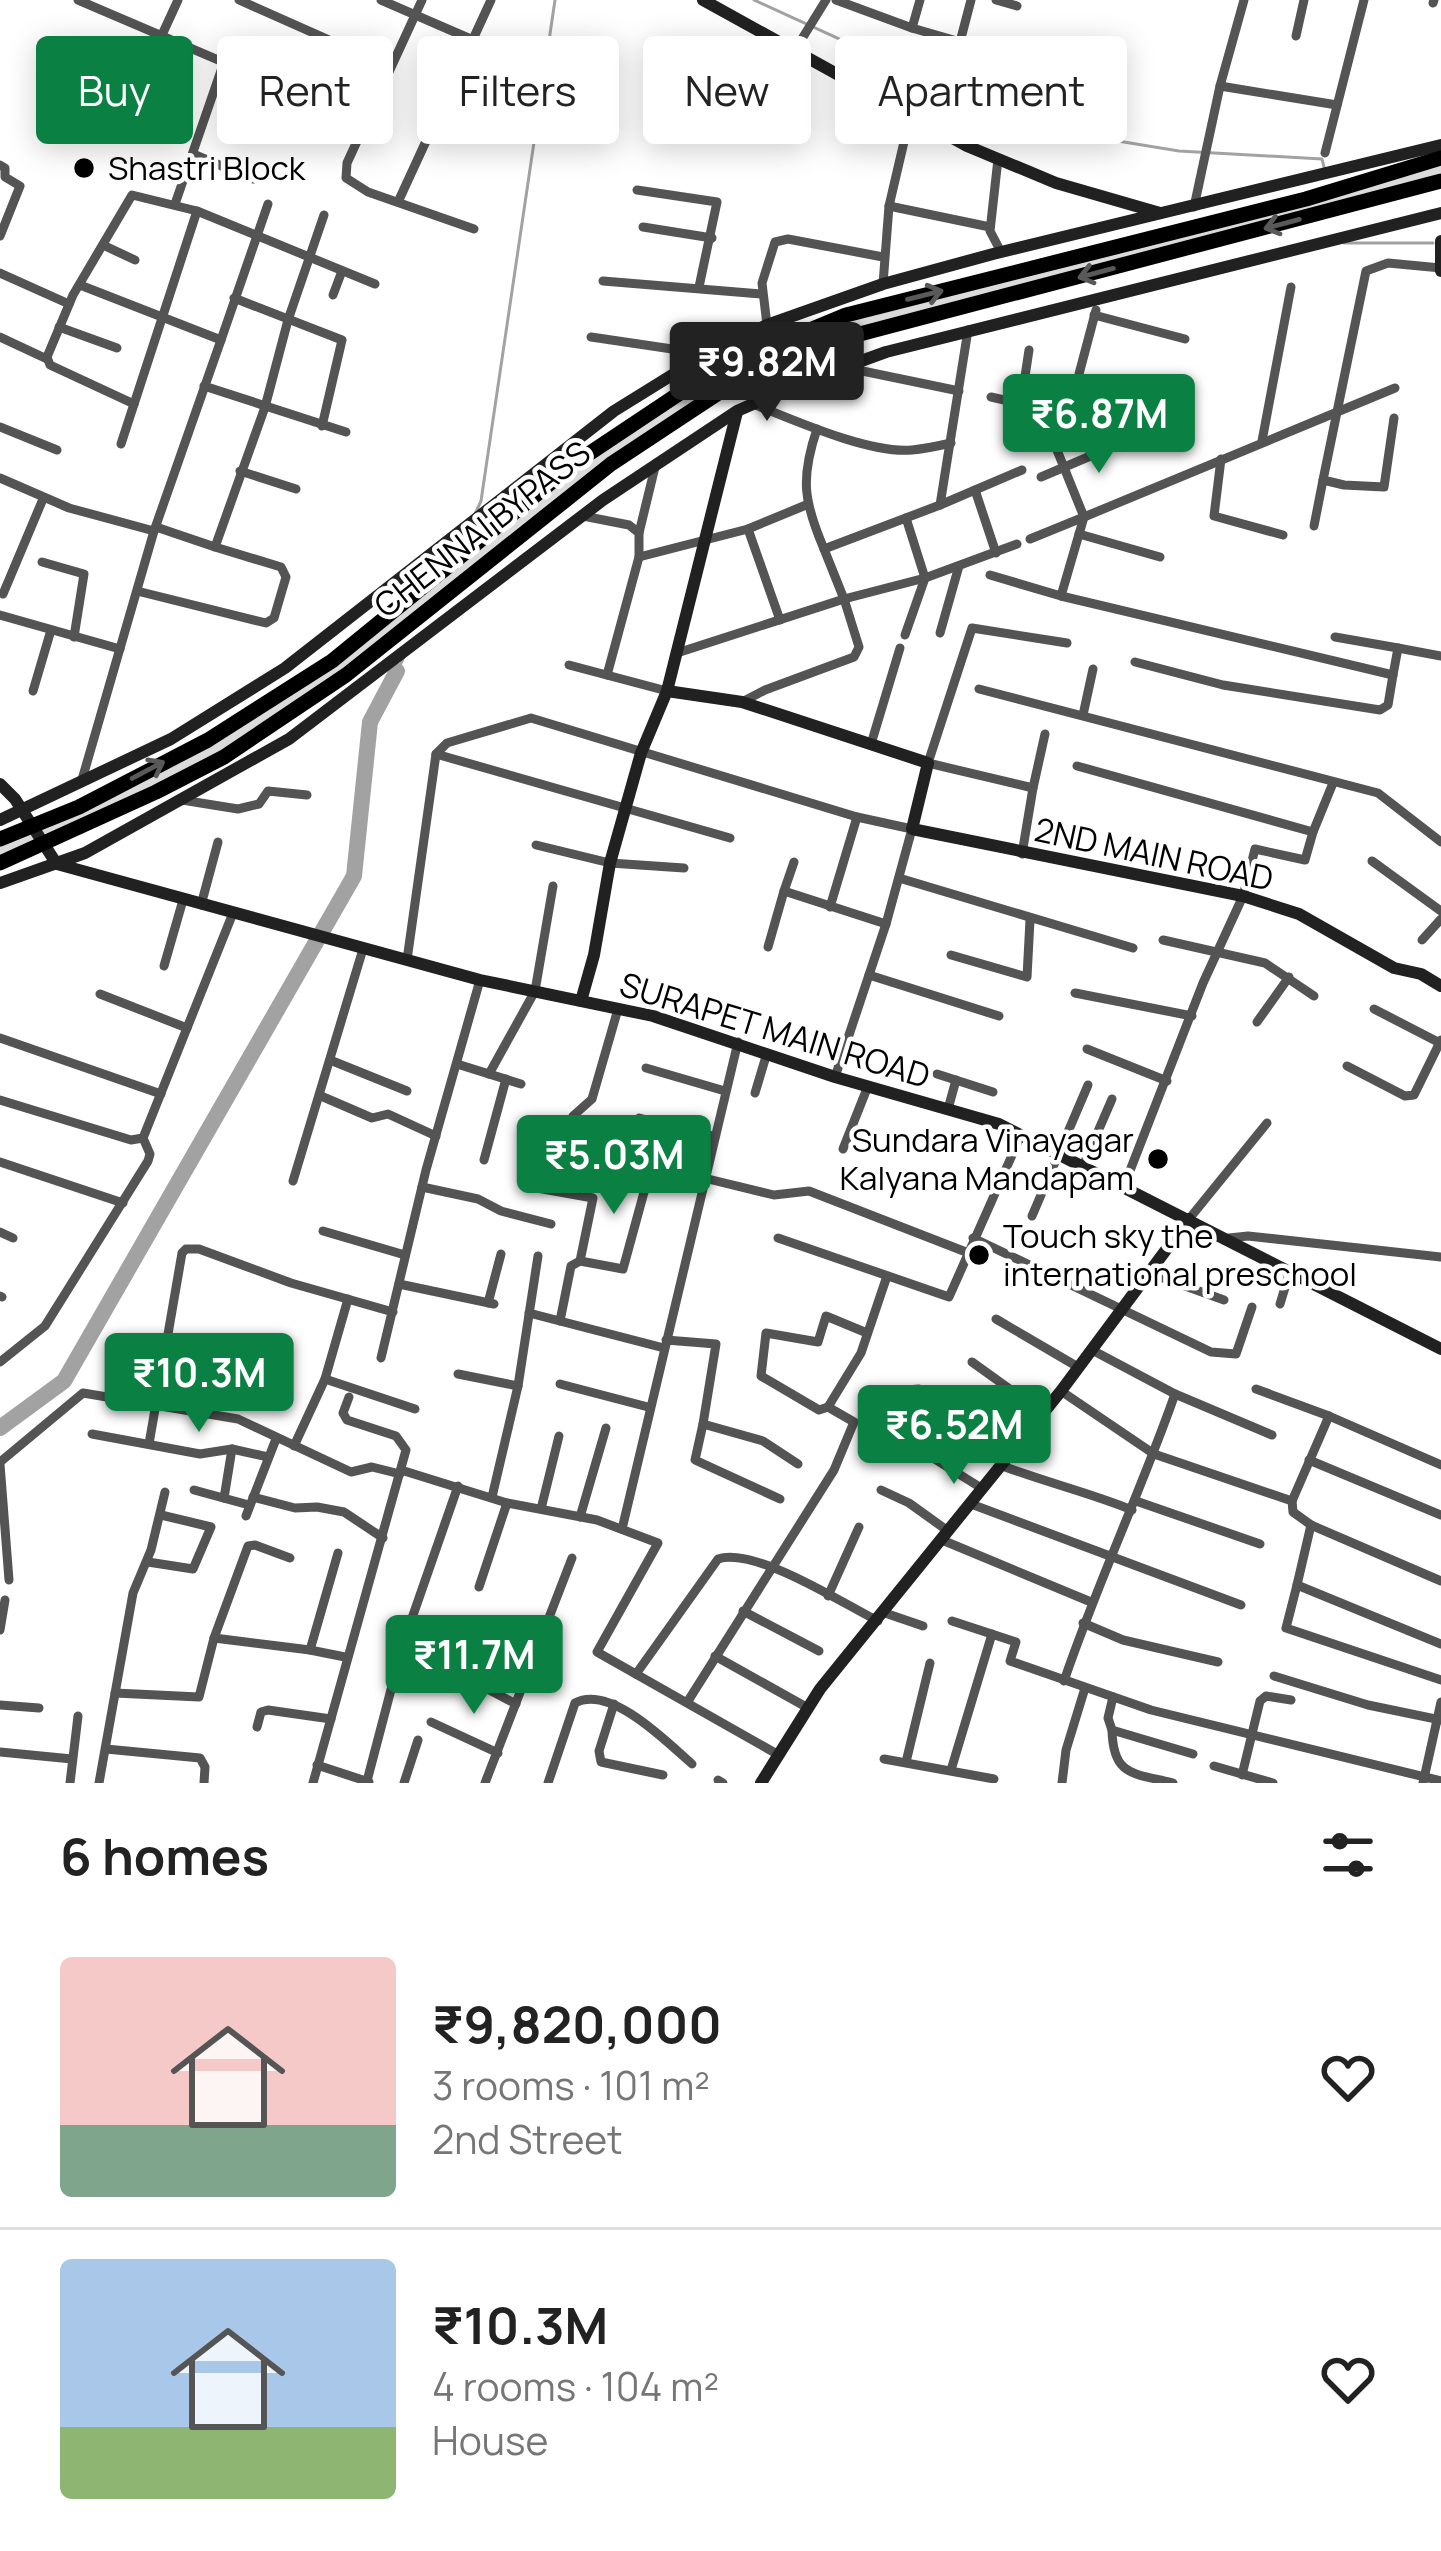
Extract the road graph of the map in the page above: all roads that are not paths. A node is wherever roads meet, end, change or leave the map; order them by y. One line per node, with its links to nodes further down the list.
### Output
1 (78, 0): 19 (street)
2 (178, 0): 20 (street)
3 (239, 0): 21 (street)
4 (381, 0): 17 (street)
5 (422, 0): 17 (street)
6 (491, 0): 23 (street)
7 (703, 0): 24 (street)
8 (836, 0): 18 (street)
9 (920, 0): 18 (street)
10 (971, 0): 27 (street)
11 (997, 0): 16 (street)
12 (1244, 0): 31 (street)
13 (1304, 0): 28 (street)
14 (1364, 0): 32 (street)
15 (823, 5): 25 (street)
16 (1017, 6)
17 (415, 16): 22 (street); 29 (street)
18 (911, 28): 26 (street)
19 (159, 36)
20 (161, 36)
21 (320, 36)
22 (463, 36)
23 (475, 36)
24 (769, 36)
25 (804, 36)
26 (939, 36)
27 (962, 36)
28 (1296, 36)
29 (393, 61)
30 (217, 83): 39 (street)
31 (1220, 86): 32 (street); 50 (street)
32 (1337, 105): 38 (street)
33 (355, 144): 46 (street)
34 (425, 144): 46 (street)
35 (904, 144): 49 (street)
36 (965, 144): 41 (street)
37 (1441, 146): 50 (street)
38 (1325, 153)
39 (193, 154): 43 (street); 47 (street)
40 (1441, 158): 195 (highway, CHENNAI BYPASS, one-way to 40)
41 (998, 159): 52 (street); 57 (street)
42 (0, 165): 55 (street)
43 (254, 179)
44 (1441, 182): 207 (highway, CHENNAI BYPASS, one-way to 207)
45 (637, 190): 61 (street)
46 (398, 202): 58 (street)
47 (175, 204): 51 (street); 63 (street)
48 (268, 204): 60 (street)
49 (889, 206): 57 (street); 65 (street)
50 (1194, 207): 52 (street)
51 (197, 211): 60 (street); 82 (street)
52 (1161, 213): 64 (street)
53 (1440, 213): 81 (street)
54 (324, 215): 66 (street)
55 (3, 218): 59 (street)
56 (643, 227): 61 (street)
57 (990, 227): 64 (street)
58 (474, 229)
59 (0, 236)
60 (255, 238): 66 (street); 79 (street)
61 (712, 238): 75 (street)
62 (1441, 241): 68 (street)
63 (103, 245): 67 (street); 74 (street)
64 (1001, 252): 73 (street)
65 (883, 257): 73 (street); 77 (street)
66 (310, 258): 69 (street); 83 (street)
67 (134, 260)
68 (1440, 266): 107 (street)
69 (342, 271): 72 (street); 78 (street)
70 (0, 274): 80 (street)
71 (603, 281): 75 (street)
72 (375, 284)
73 (883, 284): 84 (street)
74 (80, 285): 80 (street); 82 (street)
75 (699, 287): 77 (street)
76 (1291, 287): 115 (street)
77 (761, 294): 84 (street)
78 (333, 295)
79 (234, 298): 83 (street); 90 (street)
80 (69, 304): 85 (street)
81 (1096, 307): 86 (street); 89 (street); 96 (street)
82 (164, 316): 90 (street); 103 (street)
83 (288, 320): 105 (street); 110 (street)
84 (767, 325): 93 (street)
85 (59, 327): 91 (street); 94 (street)
86 (968, 330): 95 (street); 100 (street)
87 (0, 337): 94 (street)
88 (591, 337): 93 (street)
89 (1185, 339)
90 (221, 340): 97 (street)
91 (117, 347)
92 (1029, 350): 102 (street)
93 (706, 354): 186 (street)
94 (47, 359): 103 (street)
95 (843, 367): 100 (street); 104 (street)
96 (1078, 374)
97 (205, 386): 105 (street); 136 (street)
98 (1123, 386): 108 (street)
99 (1395, 388): 107 (street)
100 (959, 391): 116 (street)
101 (991, 397): 102 (street)
102 (1021, 403): 108 (street)
103 (134, 404): 117 (street)
104 (754, 404): 106 (street); 112 (street)
105 (265, 407): 110 (street); 123 (street)
106 (737, 411): 120 (street); 142 (street)
107 (1335, 411): 115 (street); 126 (street)
108 (1041, 413): 121 (street)
109 (1394, 418): 126 (street)
110 (322, 426): 113 (street)
111 (0, 427): 118 (street)
112 (818, 429): 116 (street); 130 (street)
113 (346, 432)
114 (1140, 436): 121 (street)
115 (1262, 441): 119 (street)
116 (951, 443): 131 (street)
117 (121, 444)
118 (57, 450)
119 (1221, 459): 133 (street); 140 (street)
120 (656, 463): 132 (street); 138 (street)
121 (1064, 466): 124 (street); 133 (street)
122 (1022, 470): 128 (street)
123 (240, 471): 127 (street); 144 (street)
124 (1041, 477)
125 (0, 478): 129 (street)
126 (1322, 480): 135 (street)
127 (296, 489)
128 (975, 490): 131 (street); 146 (street)
129 (43, 499): 136 (street); 154 (street)
130 (806, 505): 137 (street); 145 (street)
131 (940, 505): 134 (street)
132 (583, 516): 138 (street); 191 (street)
133 (1084, 517): 139 (street); 141 (street)
134 (906, 518): 145 (street); 152 (street)
135 (1314, 526)
136 (155, 529): 144 (street); 153 (street)
137 (748, 529): 142 (street); 158 (street)
138 (639, 533): 147 (street)
139 (1079, 534): 148 (street); 155 (street)
140 (1283, 535)
141 (1030, 539)
142 (705, 540): 147 (street); 168 (street)
143 (1017, 544): 146 (street)
144 (215, 547): 153 (street)
145 (824, 549): 156 (street)
146 (996, 553): 150 (street)
147 (639, 557): 173 (street)
148 (1160, 557)
149 (42, 562): 162 (street)
150 (958, 566): 152 (street); 160 (street)
151 (990, 575): 155 (street)
152 (925, 578): 156 (street); 161 (street)
153 (137, 591): 167 (street)
154 (3, 594)
155 (1060, 596): 174 (street)
156 (844, 599): 158 (street); 178 (street)
157 (0, 615): 159 (street)
158 (779, 620): 168 (street)
159 (51, 630): 162 (street); 176 (street)
160 (940, 633)
161 (905, 635)
162 (74, 637): 167 (street)
163 (1335, 637): 166 (street)
164 (1067, 643): 184 (street)
165 (900, 648): 181 (street)
166 (1398, 648): 169 (street); 174 (street)
167 (120, 649): 186 (street)
168 (677, 653): 177 (street)
169 (1441, 656)
170 (1135, 662): 174 (street)
171 (569, 665): 173 (street)
172 (1093, 669): 179 (street)
173 (607, 675): 177 (street)
174 (1394, 675)
175 (980, 689): 179 (street)
176 (33, 691)
177 (667, 692): 178 (street); 182 (street)
178 (742, 702): 181 (street)
179 (1083, 715): 187 (street)
180 (1045, 734): 189 (street)
181 (871, 745): 184 (street)
182 (641, 753): 183 (street); 192 (street); 193 (street)
183 (436, 754): 192 (street); 229 (street)
184 (928, 763): 189 (street); 196 (street)
185 (1077, 766): 197 (street)
186 (81, 783): 195 (street)
187 (1333, 783): 197 (street); 201 (street)
188 (0, 784): 195 (street)
189 (1033, 788): 203 (street)
190 (307, 795): 191 (street)
191 (182, 800): 205 (street)
192 (624, 811): 198 (street); 208 (street)
193 (857, 818): 196 (street); 217 (street)
194 (0, 820): 195 (street)
195 (27, 821): 199 (highway, CHENNAI BYPASS); 205 (street)
196 (911, 829): 203 (street, 2ND MAIN ROAD); 210 (street)
197 (1313, 832): 214 (street)
198 (730, 838)
199 (0, 839)
200 (218, 842): 216 (street)
201 (1441, 842)
202 (536, 845): 208 (street)
203 (1022, 854): 214 (street, 2ND MAIN ROAD)
204 (1372, 861): 219 (street)
205 (55, 862): 211 (street); 215 (street, SURAPET MAIN ROAD)
206 (794, 862): 213 (street)
207 (0, 863)
208 (610, 863): 209 (street); 239 (street)
209 (685, 868)
210 (899, 878): 220 (street); 221 (street)
211 (0, 883)
212 (553, 886): 235 (street)
213 (784, 891): 217 (street); 224 (street)
214 (1244, 896): 227 (street); 234 (street, 2ND MAIN ROAD)
215 (183, 899): 216 (street, SURAPET MAIN ROAD); 230 (street)
216 (201, 904): 218 (street, SURAPET MAIN ROAD)
217 (830, 907): 221 (street)
218 (233, 913): 226 (street, SURAPET MAIN ROAD); 245 (street)
219 (1441, 915): 223 (street)
220 (1030, 920): 225 (street); 228 (street)
221 (886, 924): 231 (street)
222 (1163, 940): 227 (street)
223 (1422, 940)
224 (768, 947)
225 (1132, 948)
226 (363, 949): 229 (street, SURAPET MAIN ROAD); 251 (street)
227 (1217, 954): 232 (street); 243 (street)
228 (951, 955)
229 (407, 960): 233 (street, SURAPET MAIN ROAD)
230 (164, 966)
231 (869, 975): 242 (street); 257 (street)
232 (1289, 977): 238 (street); 244 (street)
233 (481, 980): 235 (street, SURAPET MAIN ROAD); 252 (street)
234 (1441, 986)
235 (535, 992): 239 (street, SURAPET MAIN ROAD); 255 (street)
236 (1075, 992): 243 (street)
237 (100, 994): 245 (street)
238 (1314, 995)
239 (581, 1001): 240 (street, SURAPET MAIN ROAD)
240 (618, 1009): 247 (street, SURAPET MAIN ROAD); 286 (street)
241 (1374, 1009): 248 (street)
242 (999, 1016)
243 (1192, 1016): 260 (street)
244 (1257, 1022)
245 (187, 1028): 267 (street)
246 (0, 1038): 267 (street)
247 (737, 1042): 250 (street, SURAPET MAIN ROAD); 265 (street)
248 (1440, 1042): 253 (street)
249 (1087, 1049): 260 (street)
250 (767, 1053): 257 (street, SURAPET MAIN ROAD); 268 (street)
251 (331, 1060): 264 (street); 269 (street)
252 (457, 1064): 255 (street); 276 (street)
253 (1347, 1066)
254 (646, 1068): 265 (street)
255 (489, 1074): 258 (street)
256 (937, 1074): 259 (street)
257 (835, 1077): 263 (street, SURAPET MAIN ROAD)
258 (506, 1079): 261 (street); 282 (street)
259 (956, 1080): 266 (street); 272 (street)
260 (1167, 1081): 290 (street)
261 (521, 1084)
262 (1088, 1085): 280 (street)
263 (868, 1086): 272 (street, SURAPET MAIN ROAD); 279 (street)
264 (407, 1091)
265 (725, 1091): 277 (street)
266 (993, 1092)
267 (161, 1094): 278 (street)
268 (755, 1094)
269 (321, 1096): 276 (street); 288 (street)
270 (1112, 1099): 285 (street)
271 (0, 1100): 278 (street)
272 (948, 1109): 275 (street, SURAPET MAIN ROAD)
273 (639, 1118): 277 (street)
274 (1268, 1123): 294 (street)
275 (1021, 1135): 280 (street, SURAPET MAIN ROAD); 300 (street)
276 (436, 1136): 291 (street)
277 (713, 1136): 287 (street)
278 (143, 1138): 292 (street)
279 (844, 1149)
280 (1060, 1155): 285 (street, SURAPET MAIN ROAD); 293 (street)
281 (621, 1158): 284 (street)
282 (484, 1160)
283 (0, 1162): 292 (street)
284 (652, 1163): 287 (street); 307 (street)
285 (1084, 1166): 290 (street, SURAPET MAIN ROAD)
286 (562, 1168)
287 (705, 1176): 302 (street); 322 (street)
288 (293, 1181)
289 (526, 1186): 307 (street)
290 (1124, 1186): 294 (street, SURAPET MAIN ROAD)
291 (422, 1187): 295 (street); 304 (street)
292 (123, 1203): 326 (street)
293 (1032, 1216)
294 (1189, 1219): 301 (street, SURAPET MAIN ROAD); 309 (street)
295 (551, 1224)
296 (323, 1231): 304 (street)
297 (0, 1232): 298 (street)
298 (13, 1238)
299 (778, 1238): 310 (street)
300 (973, 1238): 302 (street); 316 (street)
301 (1228, 1238): 306 (street); 308 (street, SURAPET MAIN ROAD)
302 (966, 1252): 310 (street)
303 (501, 1254): 311 (street)
304 (405, 1255): 311 (street)
305 (538, 1256): 318 (street)
306 (1441, 1257)
307 (580, 1261): 320 (street)
308 (1291, 1271): 314 (street); 323 (street, SURAPET MAIN ROAD)
309 (1149, 1273): 313 (street); 316 (street)
310 (887, 1276): 321 (street)
311 (399, 1284): 317 (street)
312 (348, 1299): 317 (street); 330 (street); 337 (street)
313 (1224, 1300)
314 (1280, 1304)
315 (1252, 1307): 316 (street)
316 (1123, 1308): 324 (street)
317 (393, 1312): 325 (street)
318 (530, 1313): 320 (street); 332 (street)
319 (995, 1319): 328 (street)
320 (560, 1321): 322 (street)
321 (867, 1333): 339 (street); 339 (street)
322 (665, 1344): 338 (street); 343 (street)
323 (1441, 1349)
324 (1092, 1350): 328 (street); 335 (street)
325 (380, 1358)
326 (0, 1362)
327 (972, 1363): 341 (street)
328 (1078, 1367): 334 (street)
329 (458, 1374): 332 (street)
330 (325, 1379): 340 (street); 351 (street)
331 (560, 1384): 338 (street)
332 (518, 1386): 366 (street)
333 (1256, 1390): 342 (street)
334 (1061, 1391): 341 (street); 353 (street)
335 (1175, 1394): 346 (street); 353 (street)
336 (349, 1397): 360 (street)
337 (154, 1407): 348 (street); 350 (street); 356 (street)
338 (649, 1407): 380 (street)
339 (828, 1407): 389 (street)
340 (416, 1408)
341 (1043, 1413): 349 (street)
342 (1329, 1416): 355 (street); 359 (street)
343 (703, 1424): 357 (street); 368 (street)
344 (606, 1428): 377 (street)
345 (92, 1434): 350 (street)
346 (1272, 1435)
347 (560, 1436): 374 (street)
348 (276, 1439): 351 (street); 354 (street)
349 (1019, 1443): 358 (street); 362 (street)
350 (149, 1444): 352 (street)
351 (294, 1446): 360 (street)
352 (232, 1449): 354 (street); 367 (street)
353 (1154, 1454): 369 (street); 373 (street)
354 (268, 1457): 372 (street)
355 (1309, 1460): 369 (street); 376 (street)
356 (0, 1463): 390 (street)
357 (798, 1464)
358 (1000, 1465): 362 (street); 373 (street)
359 (1441, 1465)
360 (401, 1472): 361 (street); 382 (street)
361 (458, 1486): 366 (street); 406 (street)
362 (983, 1489): 371 (street)
363 (194, 1490): 367 (street)
364 (881, 1490): 381 (street)
365 (165, 1492): 375 (street)
366 (492, 1496): 370 (street)
367 (224, 1498): 372 (street)
368 (780, 1499)
369 (1292, 1502): 378 (street)
370 (507, 1503): 374 (street); 393 (street)
371 (971, 1504): 381 (street); 387 (street)
372 (249, 1506): 382 (street)
373 (1134, 1506): 383 (street); 387 (street)
374 (541, 1509): 377 (street)
375 (161, 1515): 388 (street); 388 (street)
376 (1441, 1515)
377 (580, 1516): 380 (street)
378 (1311, 1526): 391 (street); 392 (street)
379 (859, 1527): 394 (street)
380 (622, 1529): 414 (street)
381 (945, 1536): 396 (street); 399 (street)
382 (383, 1538): 411 (street)
383 (1260, 1544)
384 (338, 1553): 408 (street)
385 (290, 1558): 405 (street)
386 (572, 1558): 424 (street)
387 (1112, 1558): 396 (street); 397 (street)
388 (148, 1562): 419 (street)
389 (770, 1568): 394 (street); 398 (street); 414 (street)
390 (9, 1580)
391 (1441, 1581)
392 (1297, 1585): 407 (street); 416 (street)
393 (479, 1587)
394 (828, 1596): 399 (street)
395 (5, 1600): 403 (street)
396 (1091, 1602): 401 (street)
397 (1241, 1605)
398 (743, 1611): 409 (street); 410 (street)
399 (882, 1617): 402 (street); 428 (street)
400 (952, 1622): 404 (street)
401 (1083, 1623): 412 (street); 417 (street)
402 (923, 1626)
403 (0, 1630)
404 (992, 1634): 417 (street); 448 (street)
405 (214, 1638): 408 (street); 419 (street)
406 (404, 1644): 424 (street); 455 (street)
407 (1441, 1644)
408 (310, 1650): 411 (street)
409 (819, 1651)
410 (716, 1656): 422 (street); 428 (street)
411 (345, 1657): 430 (street)
412 (1218, 1662)
413 (930, 1663): 444 (street)
414 (636, 1674): 422 (street)
415 (1274, 1676): 431 (street)
416 (1441, 1680)
417 (1064, 1682): 418 (street)
418 (1085, 1688): 420 (street); 464 (street)
419 (115, 1693): 437 (street)
420 (1113, 1697): 434 (street); 435 (street)
421 (1291, 1700): 435 (street)
422 (688, 1701): 440 (street)
423 (1441, 1702): 431 (street)
424 (516, 1704): 439 (street)
425 (614, 1704): 445 (street); 449 (street); 462 (street)
426 (0, 1705): 427 (street)
427 (40, 1708)
428 (808, 1708): 440 (street)
429 (78, 1716): 442 (street)
430 (331, 1718): 433 (street); 446 (street)
431 (1439, 1720): 453 (street)
432 (431, 1722): 439 (street)
433 (256, 1727)
434 (1112, 1730): 441 (street); 465 (street)
435 (1252, 1733): 450 (street); 453 (street)
436 (418, 1740): 460 (street)
437 (106, 1749): 457 (street); 458 (street)
438 (0, 1752): 442 (street)
439 (498, 1753): 461 (street)
440 (777, 1754): 463 (street)
441 (1193, 1754)
442 (72, 1759): 456 (street)
443 (884, 1759): 444 (street)
444 (906, 1762): 448 (street)
445 (692, 1763)
446 (317, 1765): 455 (street); 459 (street)
447 (1214, 1766): 450 (street)
448 (951, 1770): 451 (street)
449 (663, 1775)
450 (1242, 1775): 466 (street)
451 (968, 1778): 452 (street)
452 (994, 1779)
453 (1423, 1781): 454 (street)
454 (1441, 1781)
455 (369, 1782)
456 (70, 1783)
457 (99, 1783)
458 (204, 1783)
459 (313, 1783)
460 (404, 1783)
461 (485, 1783)
462 (548, 1783)
463 (761, 1783)
464 (1062, 1783)
465 (1173, 1783)
466 (1273, 1783)

